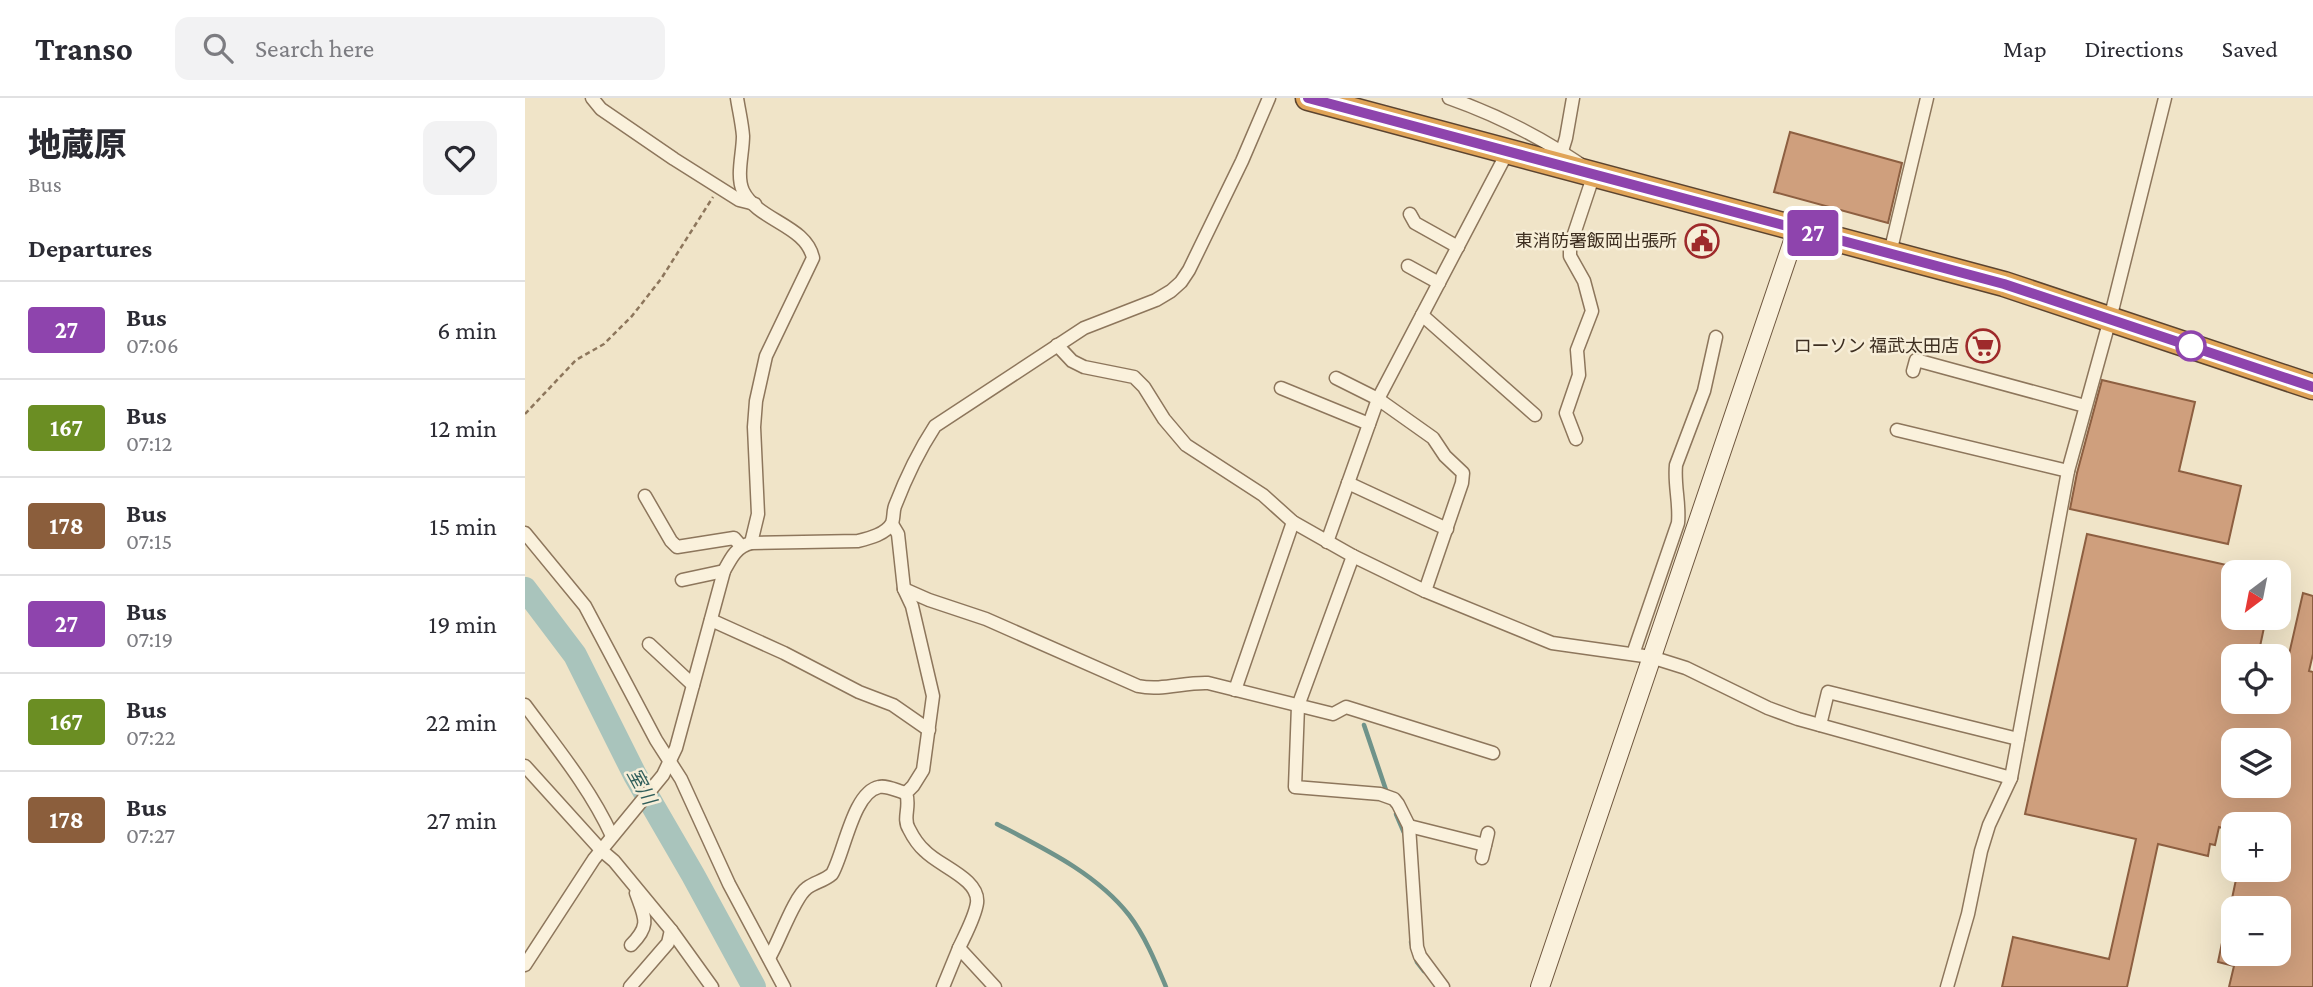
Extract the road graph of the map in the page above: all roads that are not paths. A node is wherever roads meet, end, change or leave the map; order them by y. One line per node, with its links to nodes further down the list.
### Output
1 (592, 98): 12 (street)
2 (737, 98): 12 (street)
3 (1269, 98): 22 (street)
4 (1308, 98): 9 (highway)
5 (1449, 98): 10 (street)
6 (1573, 98): 10 (street)
7 (1927, 98): 16 (street)
8 (2165, 98): 20 (street)
9 (1508, 151): 11 (highway); 15 (street)
10 (1562, 151): 11 (street)
11 (1594, 174): 14 (highway); 32 (street)
12 (755, 205): 41 (street)
13 (1410, 214): 15 (street)
14 (1797, 229): 16 (highway); 50 (street)
15 (1458, 247): 18 (street)
16 (1890, 253): 20 (highway)
17 (1408, 266): 18 (street)
18 (1439, 283): 19 (street)
19 (1422, 315): 27 (street); 29 (street)
20 (2110, 319): 25 (highway); 28 (street)
21 (1716, 337): 49 (street)
22 (1057, 345): 36 (street); 37 (street)
23 (1913, 371): 28 (street)
24 (1336, 378): 27 (street)
25 (2313, 387)
26 (1281, 388): 30 (street)
27 (1378, 399): 30 (street); 38 (street)
28 (2085, 406): 33 (street)
29 (1535, 415)
30 (1369, 424): 34 (street)
31 (1897, 430): 33 (street)
32 (1576, 439)
33 (2068, 471): 57 (street)
34 (1348, 484): 38 (street); 40 (street)
35 (645, 496): 41 (street)
36 (1293, 522): 40 (street); 52 (street)
37 (892, 524): 41 (street); 45 (street)
38 (1447, 529): 46 (street)
39 (525, 533): 59 (street)
40 (1327, 542): 42 (street)
41 (746, 545): 43 (street)
42 (1353, 556): 46 (street); 54 (street)
43 (724, 571): 44 (street); 47 (street)
44 (682, 580)
45 (904, 589): 52 (street); 56 (street)
46 (1425, 591): 49 (street)
47 (711, 620): 51 (street); 56 (street)
48 (649, 644): 51 (street)
49 (1633, 654): 50 (street)
50 (1651, 657): 55 (street); 79 (street)
51 (693, 685): 59 (street)
52 (1235, 690): 54 (street)
53 (525, 705): 64 (street)
54 (1298, 706): 58 (street); 63 (street)
55 (1820, 725): 57 (street); 61 (street)
56 (929, 730): 62 (street)
57 (2018, 739): 61 (street)
58 (1493, 753)
59 (670, 762): 64 (street); 71 (street)
60 (525, 766): 66 (street)
61 (2011, 778): 80 (street)
62 (906, 793): 70 (street); 71 (street)
63 (1409, 826): 65 (street); 78 (street)
64 (614, 834): 66 (street)
65 (1485, 845)
66 (601, 850): 67 (street); 72 (street)
67 (633, 886): 68 (street); 69 (street)
68 (671, 930): 73 (street); 74 (street)
69 (631, 946)
70 (959, 948): 76 (street); 77 (street)
71 (769, 958): 75 (street)
72 (525, 965)
73 (630, 987)
74 (712, 987)
75 (785, 987)
76 (943, 987)
77 (995, 987)
78 (1443, 987)
79 (1539, 987)
80 (1947, 987)

